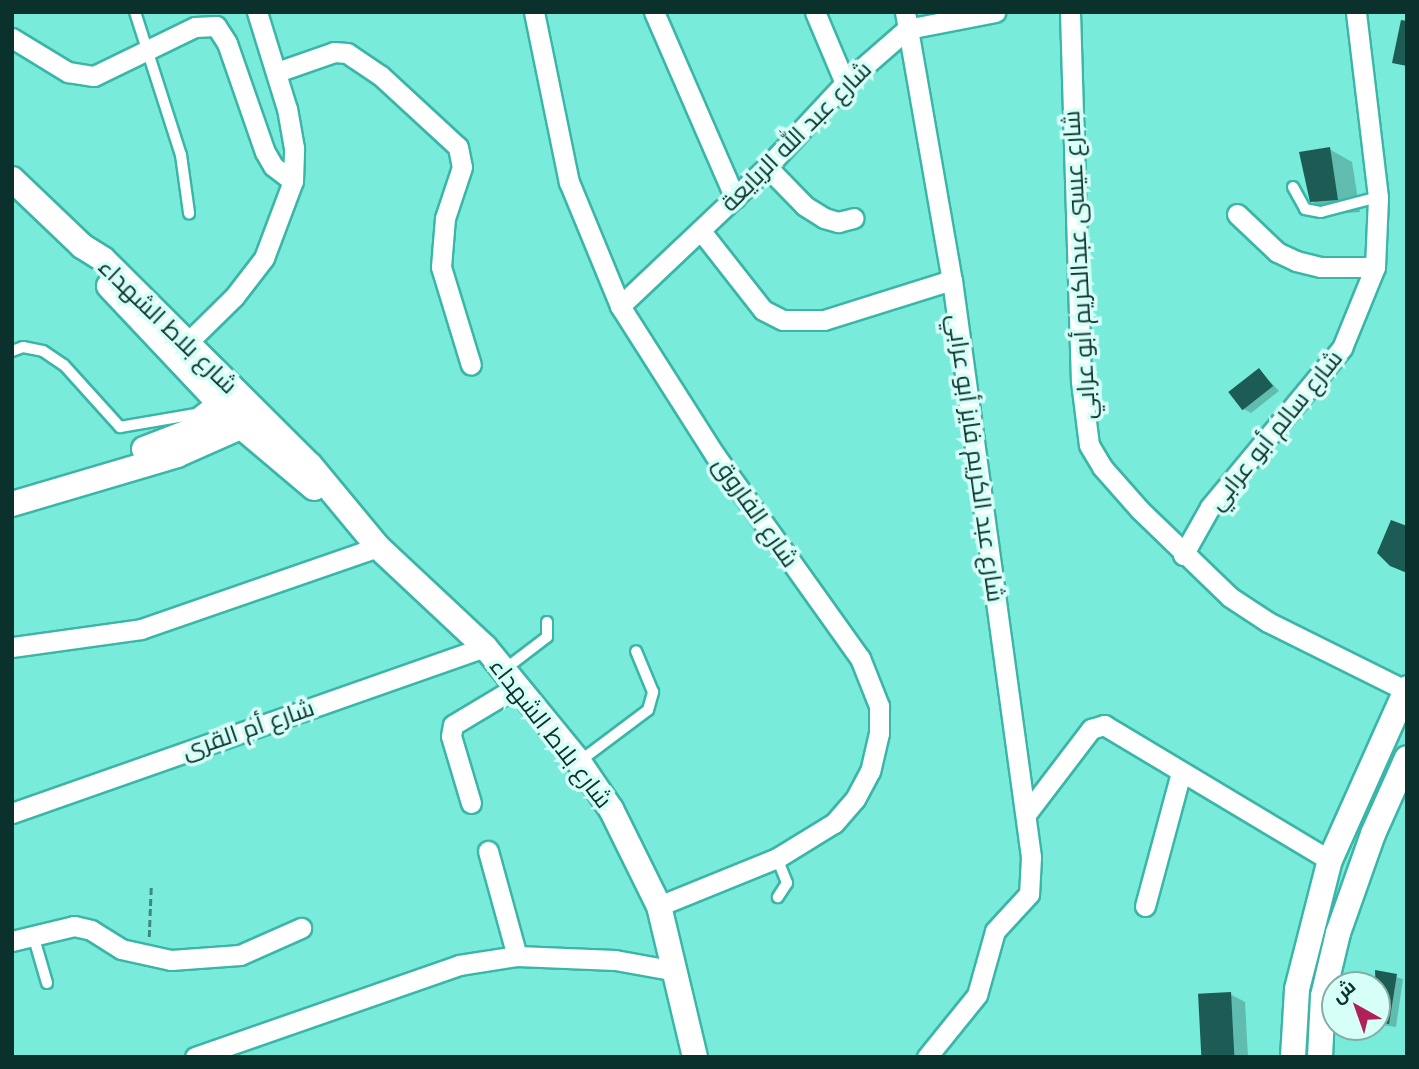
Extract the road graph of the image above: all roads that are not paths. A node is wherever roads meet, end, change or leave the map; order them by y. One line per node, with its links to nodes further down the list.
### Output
1 (135, 12): 11 (lane)
2 (257, 12): 12 (street)
3 (534, 12): 26 (street, شارع الفاروق)
4 (654, 12): 19 (street)
5 (816, 12): 13 (street)
6 (995, 12): 9 (street)
7 (1070, 12): 33 (street, شارع عيسى عبدالكريم أبو عرابي)
8 (1356, 12): 18 (street, شارع سالم أبو عرابي)
9 (906, 21): 13 (street, شارع عبد الله الربايعة); 25 (street, شارع عبد الكريم فايز أبو عرابي)
10 (12, 38): 11 (street)
11 (145, 48): 16 (street); 20 (lane)
12 (277, 72): 16 (street); 29 (street)
13 (845, 83): 14 (street, شارع عبد الله الربايعة)
14 (767, 167): 19 (street, شارع عبد الله الربايعة); 22 (street)
15 (12, 179): 27 (street, شارع بلاط الشهداء)
16 (293, 181): 27 (street)
17 (1293, 187): 18 (lane)
18 (1378, 197): 24 (street, شارع سالم أبو عرابي)
19 (735, 198): 23 (street, شارع عبد الله الربايعة)
20 (189, 213)
21 (1237, 214): 24 (street)
22 (854, 218)
23 (701, 231): 25 (street); 26 (street, شارع عبد الله الربايعة)
24 (1375, 267): 33 (street, شارع سالم أبو عرابي)
25 (952, 280): 45 (street, شارع عبد الكريم فايز أبو عرابي)
26 (620, 306): 47 (street, شارع الفاروق)
27 (181, 349): 30 (street, شارع بلاط الشهداء)
28 (12, 351): 30 (lane)
29 (471, 365)
30 (238, 411): 31 (street); 32 (street, شارع بلاط الشهداء)
31 (12, 504)
32 (378, 547): 35 (street); 36 (street, شارع بلاط الشهداء)
33 (1183, 555): 39 (street, شارع عيسى عبدالكريم أبو عرابي)
34 (547, 622): 38 (lane)
35 (12, 647)
36 (485, 647): 38 (street, شارع بلاط الشهداء); 44 (street, شارع أم القرى)
37 (636, 651): 41 (lane)
38 (511, 678): 41 (street, شارع بلاط الشهداء); 43 (street)
39 (1406, 690): 48 (street)
40 (1406, 761): 62 (street)
41 (579, 762): 50 (street, شارع بلاط الشهداء)
42 (1181, 773): 45 (street); 48 (street); 51 (street)
43 (471, 803)
44 (12, 813)
45 (1027, 813): 60 (street, شارع عبد الكريم فايز أبو عرابي)
46 (488, 851): 55 (street)
47 (777, 858): 49 (lane); 50 (street, شارع الفاروق)
48 (1330, 860): 61 (street)
49 (778, 897)
50 (659, 906): 56 (street, شارع بلاط الشهداء)
51 (1145, 906)
52 (301, 928): 53 (street)
53 (33, 934): 54 (street); 57 (lane)
54 (12, 941)
55 (517, 956): 56 (street); 58 (street)
56 (676, 971): 59 (street, شارع بلاط الشهداء)
57 (47, 984)
58 (195, 1057)
59 (695, 1057)
60 (927, 1057)
61 (1293, 1057)
62 (1320, 1057)

